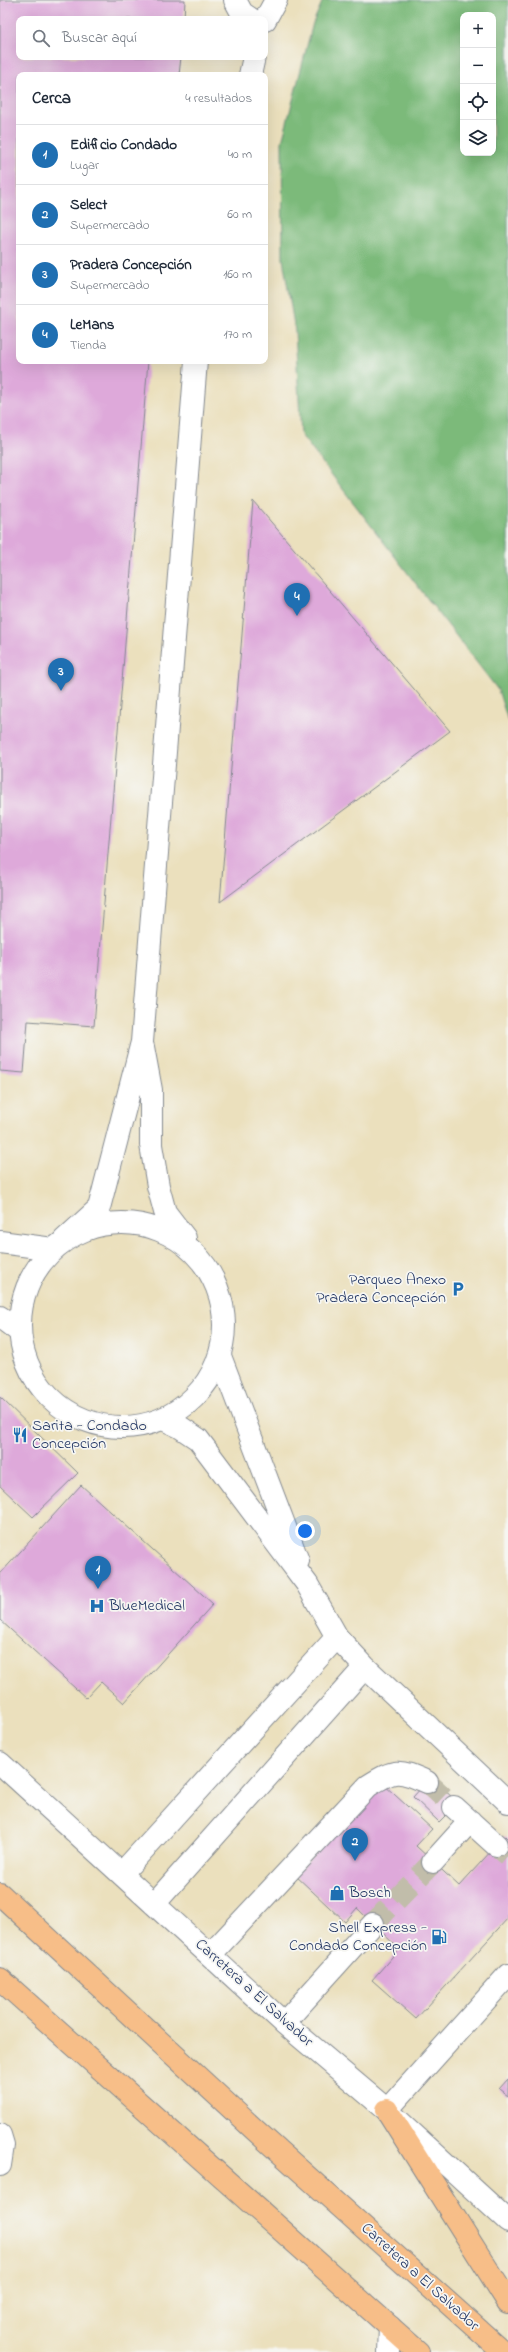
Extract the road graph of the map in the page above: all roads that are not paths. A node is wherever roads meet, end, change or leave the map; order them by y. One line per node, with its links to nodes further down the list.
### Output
1 (235, 0): 3 (street)
2 (276, 0): 4 (street)
3 (246, 16)
4 (267, 16)
5 (253, 60): 6 (street)
6 (251, 72)
7 (196, 364): 8 (street)
8 (142, 1042): 10 (street); 11 (street)
9 (0, 1242): 10 (street)
10 (59, 1245): 11 (street); 13 (street)
11 (193, 1249): 14 (street)
12 (0, 1317): 13 (street)
13 (20, 1332): 15 (street)
14 (220, 1356): 15 (street); 16 (street)
15 (163, 1419): 16 (street)
16 (307, 1584): 17 (street)
17 (337, 1637): 18 (street); 26 (street)
18 (365, 1667): 21 (street); 28 (street)
19 (0, 1763): 26 (street, Carretera a El Salvador)
20 (427, 1782): 30 (street)
21 (508, 1802)
22 (454, 1806): 23 (street)
23 (470, 1821): 24 (street); 25 (street)
24 (496, 1844)
25 (433, 1862)
26 (122, 1873): 28 (street, Carretera a El Salvador)
27 (0, 1894): 42 (highway, Carretera a El Salvador)
28 (154, 1904): 30 (street, Carretera a El Salvador)
29 (374, 1924): 33 (street)
30 (211, 1954): 33 (street, Carretera a El Salvador)
31 (508, 1975): 34 (street)
32 (0, 1979): 39 (highway)
33 (284, 2023): 34 (street, Carretera a El Salvador)
34 (387, 2110): 37 (street, Carretera a El Salvador); 38 (highway)
35 (0, 2135): 36 (street)
36 (0, 2165)
37 (508, 2221)
38 (508, 2302)
39 (390, 2327): 40 (street); 41 (highway)
40 (389, 2352)
41 (418, 2352)
42 (503, 2352)

